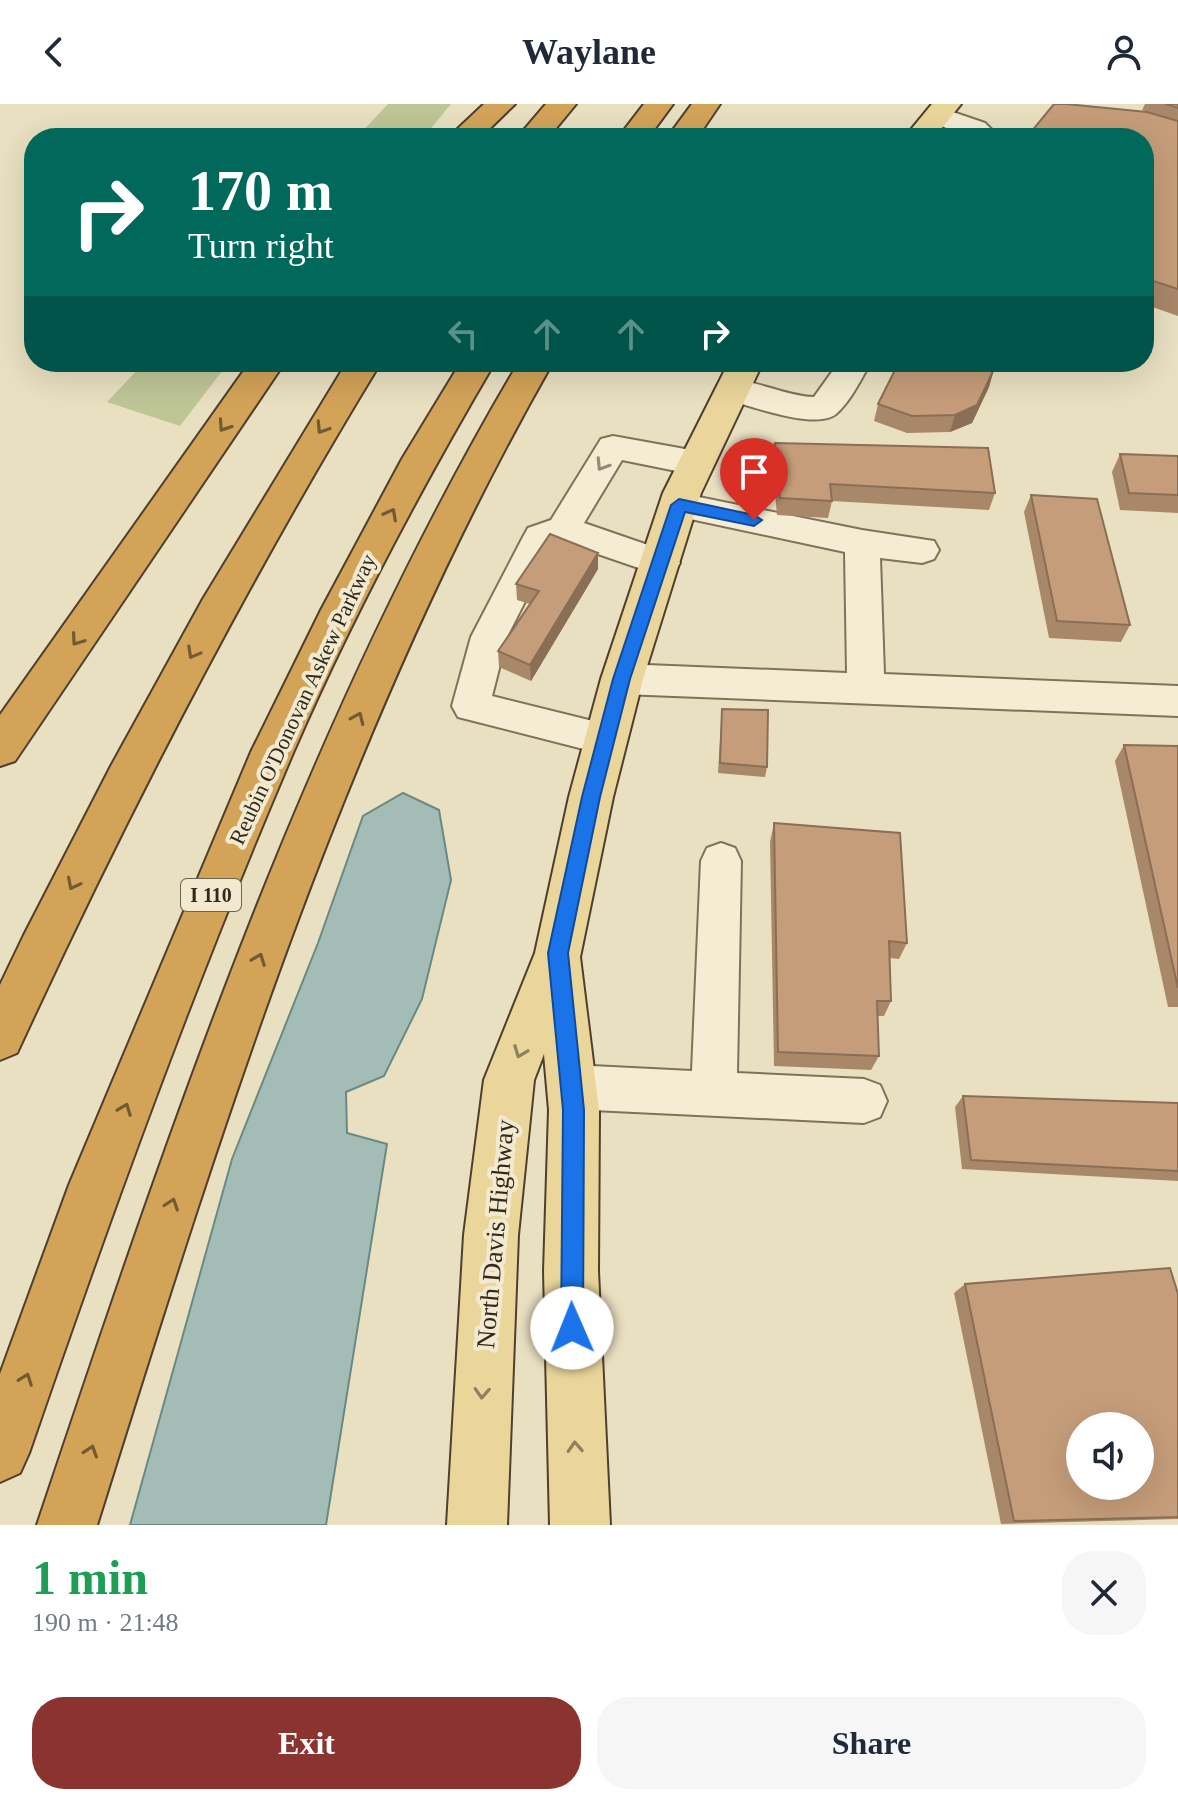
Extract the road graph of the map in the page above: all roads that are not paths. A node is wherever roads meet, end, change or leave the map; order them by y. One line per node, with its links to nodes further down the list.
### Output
1 (501, 104): 6 (highway)
2 (562, 104): 7 (highway)
3 (659, 104): 8 (highway)
4 (706, 104): 9 (highway)
5 (942, 110): 10 (main road); 11 (street)
6 (474, 128)
7 (541, 128)
8 (641, 128)
9 (689, 128)
10 (927, 128)
11 (974, 128)
12 (261, 372): 28 (highway, one-way to 28)
13 (358, 372): 31 (highway, one-way to 31)
14 (472, 372): 35 (highway, Reubin O'Donovan Askew Parkway / I 110, one-way to 14)
15 (531, 372): 36 (highway, one-way to 15)
16 (850, 372): 17 (street)
17 (739, 376): 18 (main road, North Davis Highway)
18 (696, 463): 19 (main road, North Davis Highway); 20 (street, one-way to 20)
19 (679, 505): 21 (street); 23 (main road, North Davis Highway)
20 (563, 529): 23 (street); 27 (street)
21 (862, 543): 22 (street); 25 (street)
22 (922, 550)
23 (662, 563): 24 (main road, North Davis Highway)
24 (622, 679): 25 (street); 27 (main road, North Davis Highway)
25 (866, 689): 26 (street)
26 (1178, 701)
27 (607, 739): 30 (main road, North Davis Highway)
28 (0, 749)
29 (721, 861): 33 (street)
30 (558, 953): 32 (main road, North Davis Highway); 37 (main road, North Davis Highway, one-way to 37)
31 (0, 1037)
32 (572, 1087): 33 (street); 38 (main road, North Davis Highway, one-way to 32)
33 (714, 1092): 34 (street)
34 (864, 1101)
35 (0, 1453)
36 (67, 1525)
37 (477, 1525)
38 (580, 1525)

